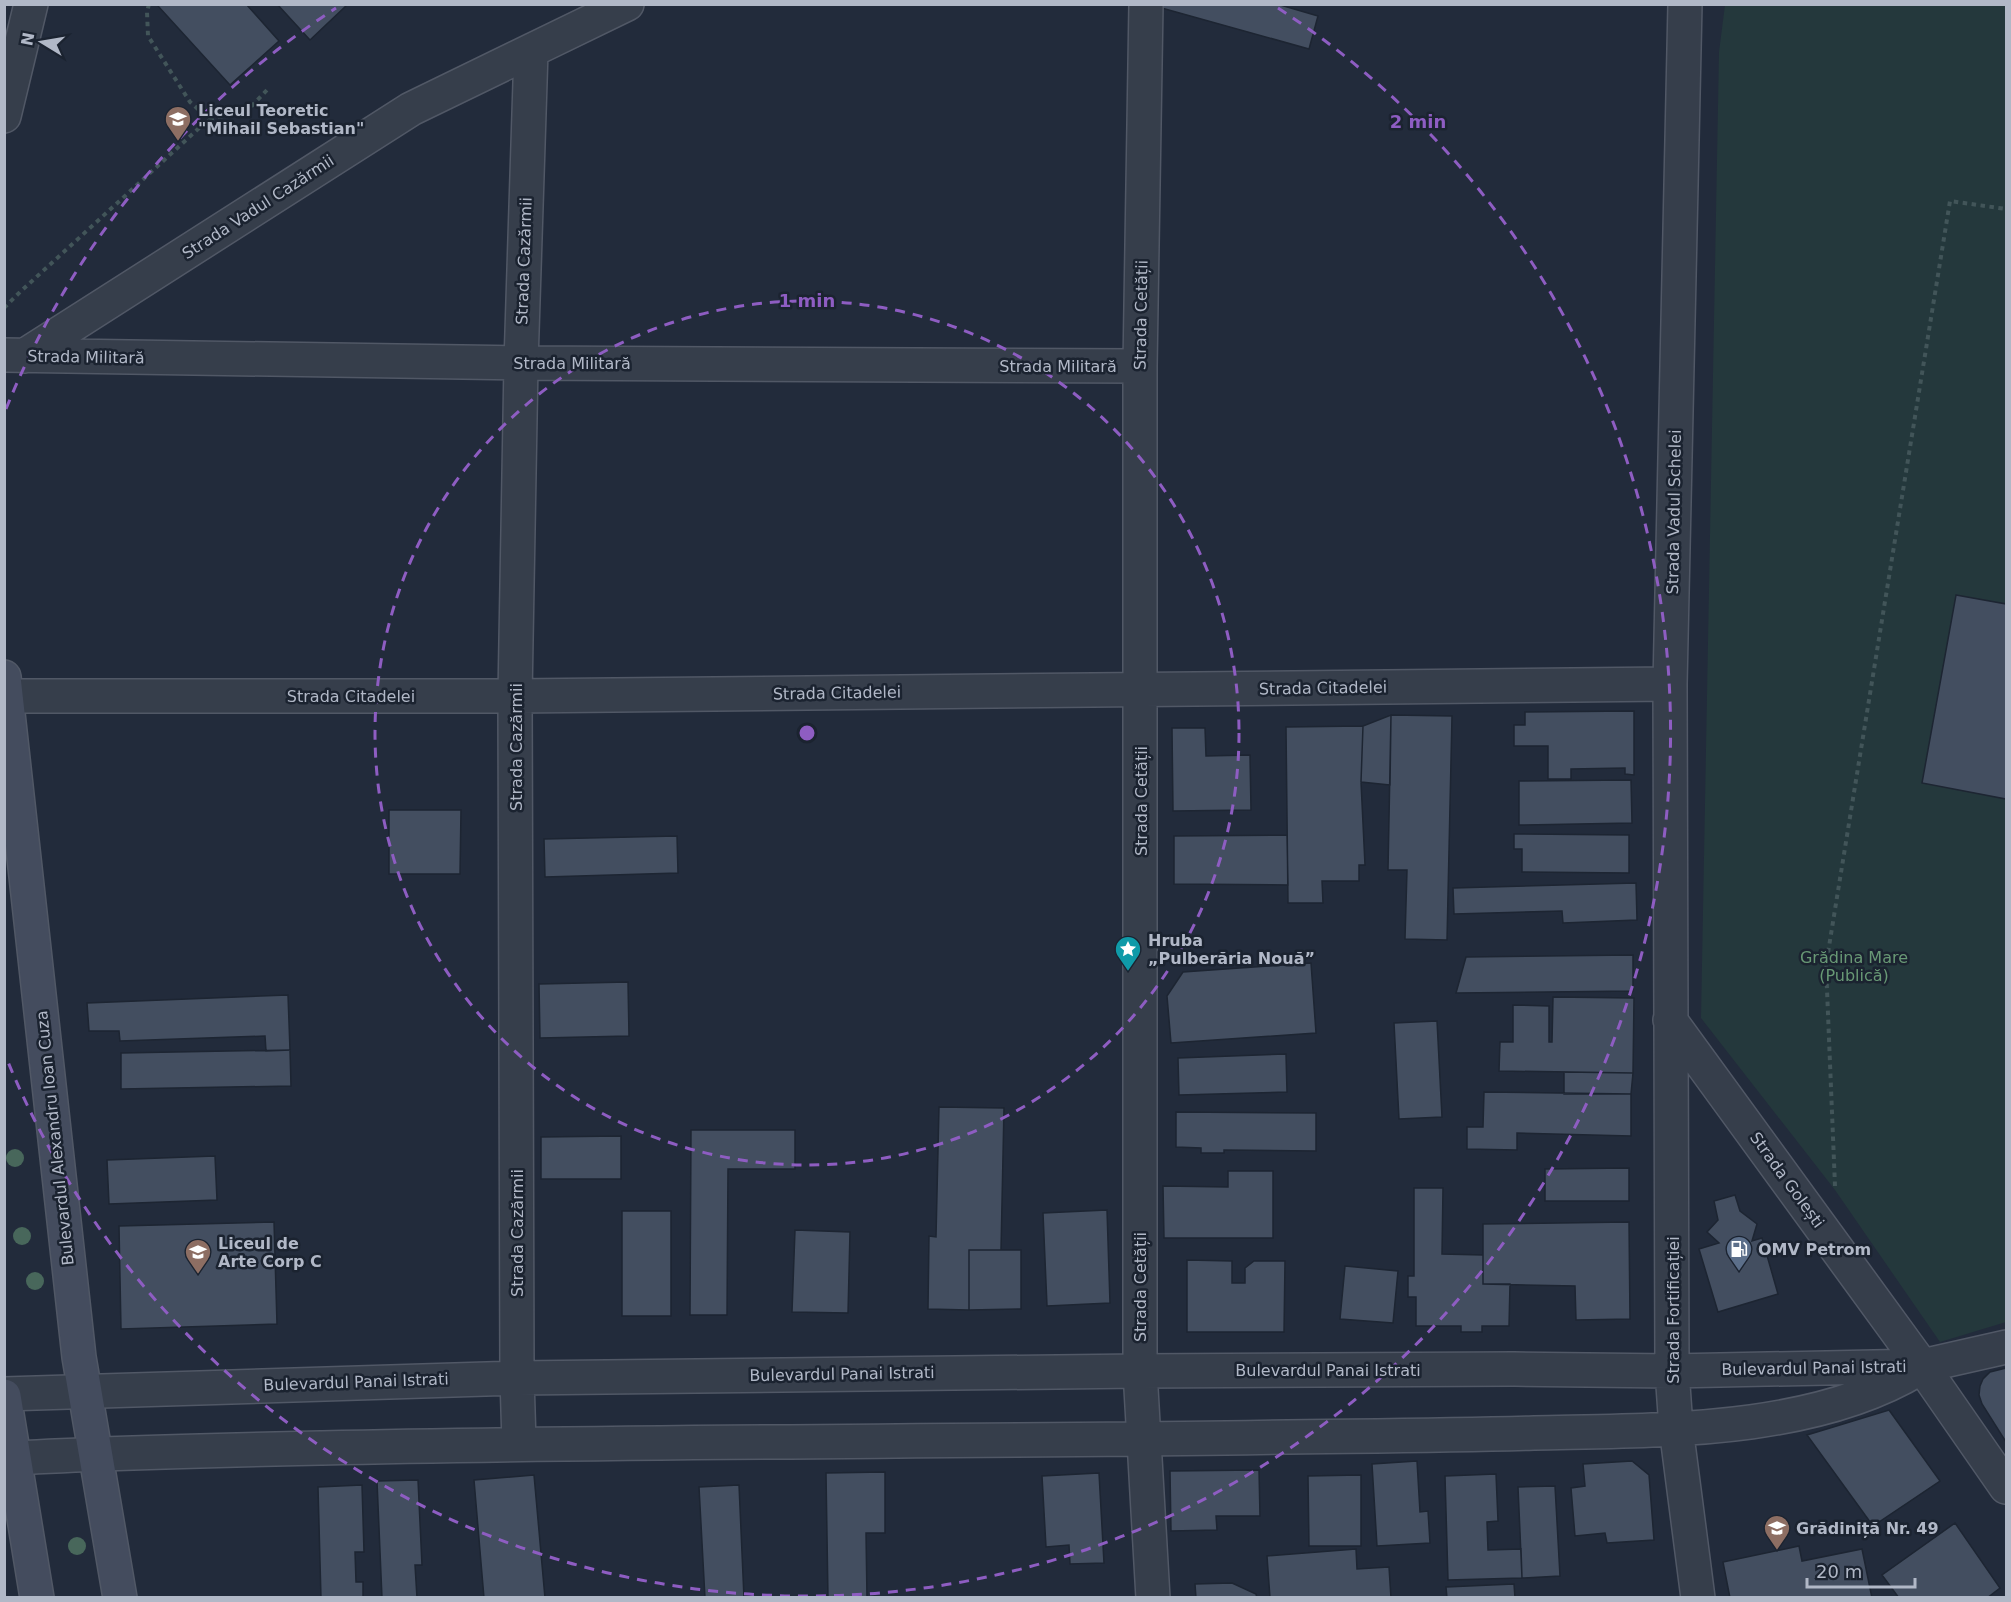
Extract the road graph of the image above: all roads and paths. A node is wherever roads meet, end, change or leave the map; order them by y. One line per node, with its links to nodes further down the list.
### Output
1 (31, 4): 8 (street)
2 (149, 4): 9 (path)
3 (627, 4): 6 (street, Strada Vadul Cazărmii)
4 (1146, 4): 14 (street, Strada Cetății)
5 (1685, 4): 15 (street, Strada Vadul Schelei)
6 (531, 51): 12 (street, Strada Vadul Cazărmii); 13 (street, Strada Cazărmii)
7 (267, 90): 9 (path)
8 (4, 116)
9 (209, 119): 11 (path)
10 (2007, 208): 20 (path)
11 (4, 309)
12 (14, 356): 13 (street, Strada Militară)
13 (520, 363): 14 (street, Strada Militară); 18 (street, Strada Cazărmii)
14 (1140, 366): 17 (street, Strada Cetății)
15 (1670, 684): 17 (street, Strada Citadelei); 19 (street, Strada Vadul Schelei)
16 (5, 690): 18 (street, Strada Citadelei); 26 (main road, Bulevardul Alexandru Ioan Cuza)
17 (1142, 690): 18 (street, Strada Citadelei); 23 (street, Strada Cetății)
18 (515, 696): 25 (street, Strada Cazărmii)
19 (1670, 1020): 20 (street, Strada Golești); 24 (street, Strada Fortificației)
20 (1831, 1240): 22 (street, Strada Golești)
21 (2007, 1347): 22 (street)
22 (1922, 1366): 24 (street, Bulevardul Panai Istrati); 28 (street, Bulevardul Panai Istrati); 33 (street, Strada Golești)
23 (1140, 1371): 24 (street, Bulevardul Panai Istrati); 25 (street, Bulevardul Panai Istrati); 29 (street, Strada Cetății)
24 (1672, 1371): 28 (street, Strada Fortificației)
25 (517, 1378): 26 (street, Bulevardul Panai Istrati); 30 (street, Strada Cazărmii)
26 (84, 1390): 27 (street, Bulevardul Panai Istrati); 31 (main road, Bulevardul Alexandru Ioan Cuza)
27 (4, 1395): 32 (main road)
28 (1676, 1428): 29 (street, Bulevardul Panai Istrati); 37 (street, Strada Fortificației)
29 (1143, 1439): 30 (street, Bulevardul Panai Istrati); 36 (street, Strada Cetății)
30 (519, 1443): 31 (street, Bulevardul Panai Istrati)
31 (94, 1454): 32 (street, Bulevardul Panai Istrati); 35 (main road, Bulevardul Alexandru Ioan Cuza)
32 (15, 1458): 34 (main road)
33 (2007, 1487)
34 (37, 1598)
35 (120, 1598)
36 (1153, 1598)
37 (1698, 1598)

